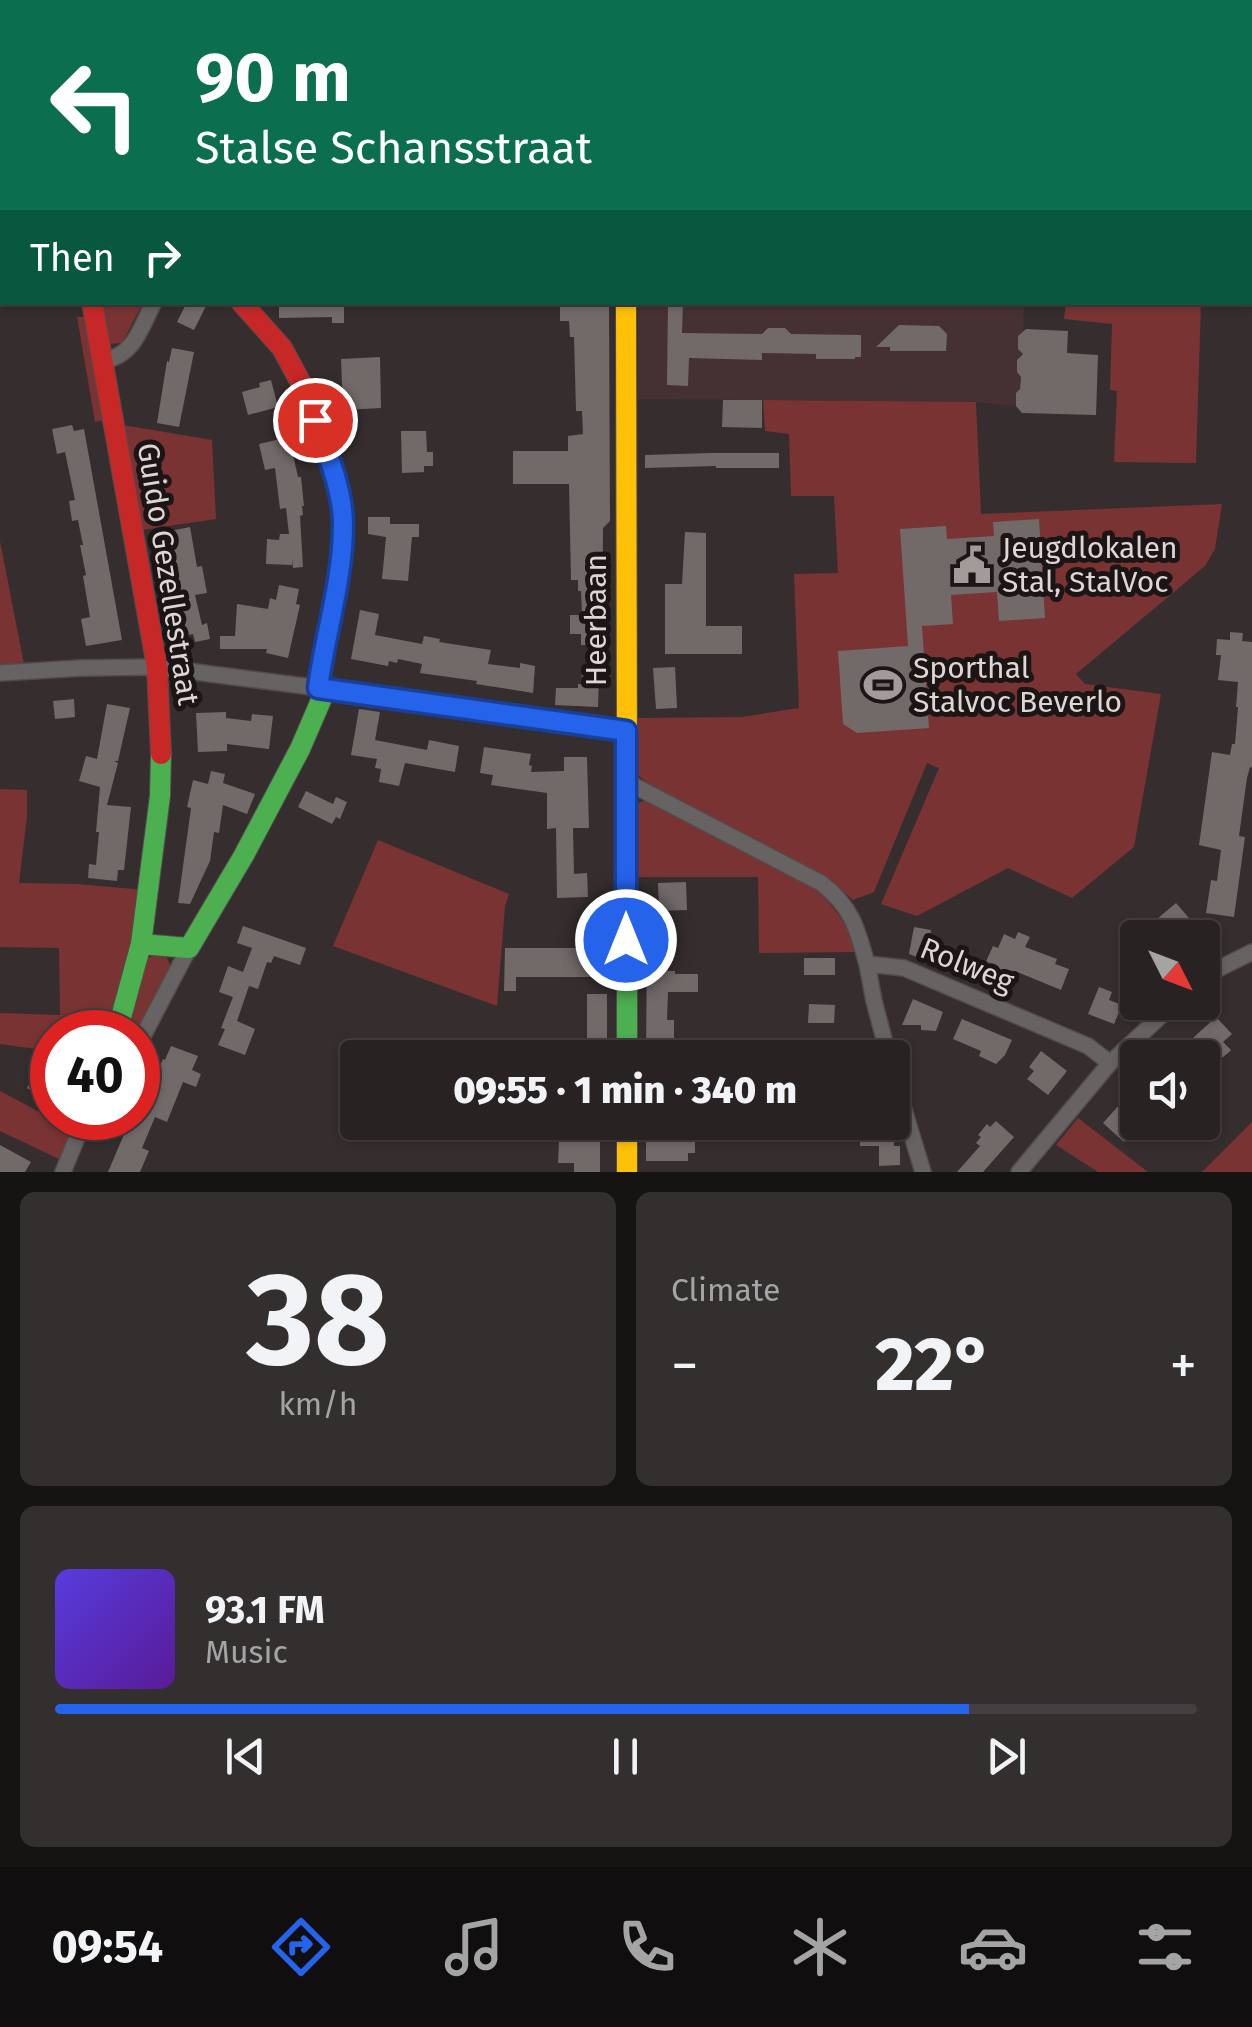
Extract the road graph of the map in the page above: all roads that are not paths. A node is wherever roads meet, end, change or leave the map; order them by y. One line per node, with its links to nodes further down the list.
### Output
1 (93, 305): 5 (street, Guido Gezellestraat)
2 (152, 305): 5 (street)
3 (244, 305): 8 (street)
4 (626, 305): 9 (street, Heerbaan)
5 (104, 361): 6 (street, Guido Gezellestraat)
6 (157, 667): 7 (street); 8 (street); 11 (street, Guido Gezellestraat)
7 (0, 673)
8 (318, 688): 9 (street); 12 (street)
9 (626, 731): 10 (street, Heerbaan)
10 (626, 782): 14 (street); 19 (street, Heerbaan)
11 (141, 944): 12 (street); 16 (street, Guido Gezellestraat)
12 (189, 948): 17 (street)
13 (1252, 952): 15 (street)
14 (867, 964): 20 (street); 21 (street, Rolweg)
15 (1220, 968)
16 (123, 1010)
17 (157, 1010)
18 (1157, 1020): 21 (street)
19 (626, 1040)
20 (884, 1040)
21 (1110, 1063): 28 (street)
22 (910, 1129): 27 (street)
23 (76, 1140): 25 (street)
24 (626, 1140): 26 (street)
25 (63, 1172)
26 (626, 1172)
27 (923, 1172)
28 (1019, 1172)

